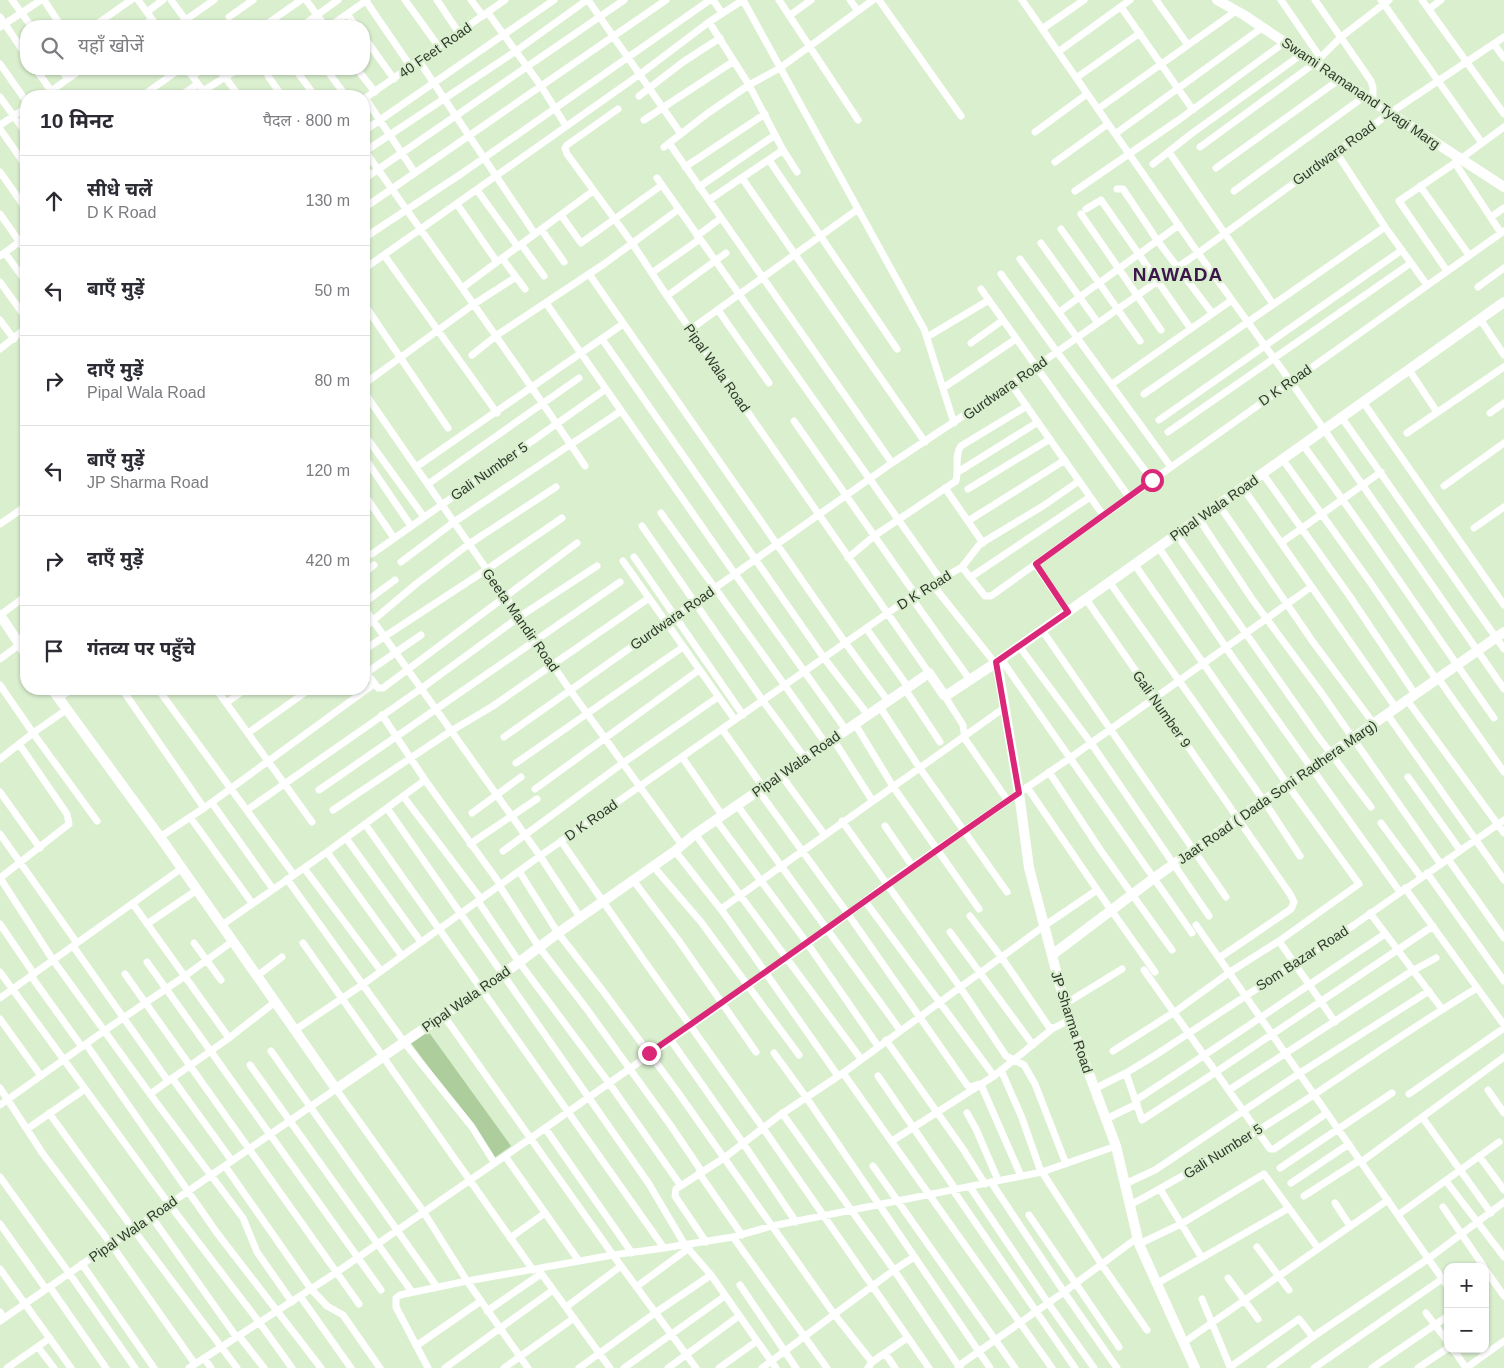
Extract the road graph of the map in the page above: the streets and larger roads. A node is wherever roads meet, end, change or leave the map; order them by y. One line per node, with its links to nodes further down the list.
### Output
1 (12, 0): 43 (street)
2 (42, 0): 43 (street); 53 (street)
3 (131, 0): 54 (street)
4 (138, 0): 42 (street)
5 (163, 0): 42 (street)
6 (171, 0): 56 (street)
7 (214, 0): 57 (street)
8 (253, 0): 50 (street)
9 (306, 0): 47 (street); 58 (street)
10 (338, 0): 47 (street)
11 (366, 0): 45 (street); 93 (street)
12 (405, 0): 78 (street)
13 (437, 0): 67 (street)
14 (471, 0): 46 (street)
15 (505, 0): 36 (street, 40 Feet Road)
16 (554, 0): 69 (street)
17 (588, 0): 51 (street); 81 (street)
18 (624, 0): 51 (street)
19 (666, 0): 70 (street)
20 (711, 0): 44 (street); 84 (street)
21 (743, 0): 44 (street); 94 (street)
22 (779, 0): 48 (street)
23 (811, 0): 48 (street)
24 (850, 0): 40 (street)
25 (873, 0): 40 (street)
26 (879, 0): 148 (street)
27 (1084, 0): 66 (street)
28 (1130, 0): 38 (street)
29 (1156, 0): 77 (street)
30 (1217, 0): 41 (street, Swami Ramanand Tyagi Marg)
31 (1281, 0): 86 (street)
32 (1315, 0): 71 (street)
33 (1422, 0): 39 (street)
34 (1441, 0): 39 (street)
35 (1385, 1): 71 (street); 111 (street)
36 (497, 2): 46 (street, 40 Feet Road)
37 (1026, 2): 66 (street)
38 (1121, 7): 68 (street); 82 (street)
39 (1429, 9): 89 (street)
40 (858, 11): 79 (street)
41 (1236, 11): 65 (street, Swami Ramanand Tyagi Marg); 77 (street)
42 (147, 12): 55 (street)
43 (22, 13): 52 (street); 64 (street)
44 (722, 13): 63 (street)
45 (347, 14): 61 (street); 62 (street)
46 (485, 14): 67 (street, 40 Feet Road); 69 (street)
47 (317, 15): 59 (street); 60 (street)
48 (789, 16): 79 (street)
49 (0, 17): 64 (street)
50 (229, 17)
51 (599, 17): 70 (street); 92 (street)
52 (27, 20)
53 (57, 20)
54 (103, 20)
55 (152, 20)
56 (185, 20)
57 (191, 20)
58 (274, 20)
59 (310, 20)
60 (321, 20)
61 (338, 20)
62 (352, 20)
63 (709, 22): 73 (street); 103 (street)
64 (2, 26): 80 (street)
65 (1263, 27): 74 (street, Swami Ramanand Tyagi Marg); 117 (street)
66 (1042, 29): 82 (street)
67 (459, 33): 78 (street, 40 Feet Road)
68 (1140, 33): 91 (street); 108 (street)
69 (504, 35): 81 (street); 112 (street)
70 (613, 37): 84 (street); 115 (street)
71 (1341, 37): 86 (street); 135 (street)
72 (1504, 37): 75 (street, Gurdwara Road)
73 (720, 38): 88 (street); 116 (street)
74 (1285, 42): 83 (street, Swami Ramanand Tyagi Marg); 141 (street)
75 (1494, 44): 85 (street); 89 (street, Gurdwara Road)
76 (370, 45): 109 (street)
77 (1188, 45): 91 (street)
78 (439, 47): 87 (street, 40 Feet Road)
79 (809, 47): 94 (street); 151 (street)
80 (20, 48)
81 (516, 51): 92 (street); 134 (street)
82 (1058, 52): 108 (street)
83 (1302, 54): 86 (street, Swami Ramanand Tyagi Marg); 169 (street)
84 (627, 57): 103 (street); 137 (street)
85 (1504, 58)
86 (1318, 60): 110 (street, Swami Ramanand Tyagi Marg); 167 (street)
87 (419, 61): 93 (street, 40 Feet Road); 112 (street)
88 (734, 61): 114 (street); 138 (street)
89 (1466, 62): 111 (street, Gurdwara Road); 145 (street)
90 (0, 64): 128 (street)
91 (1162, 65): 117 (street); 139 (street)
92 (526, 66): 115 (street); 147 (street)
93 (411, 67): 109 (street, 40 Feet Road)
94 (780, 68): 114 (street); 206 (street)
95 (40, 75): 118 (street)
96 (66, 75): 107 (street)
97 (73, 75): 107 (street)
98 (172, 75): 120 (street)
99 (228, 75): 106 (street)
100 (299, 75): 126 (street)
101 (330, 75): 127 (street)
102 (362, 75): 129 (street)
103 (639, 75): 116 (street); 155 (street)
104 (192, 76): 113 (street)
105 (268, 76): 125 (street)
106 (225, 77): 123 (street); 124 (street)
107 (68, 78): 119 (street)
108 (1076, 78): 130 (street)
109 (394, 79): 129 (street, 40 Feet Road)
110 (1340, 80): 135 (street, Swami Ramanand Tyagi Marg); 181 (street)
111 (1438, 81): 143 (street, Gurdwara Road); 165 (street)
112 (434, 83): 134 (street); 149 (street)
113 (198, 84): 121 (street); 122 (street)
114 (749, 85): 144 (street); 160 (street)
115 (541, 86): 137 (street); 164 (street)
116 (648, 88): 132 (street); 138 (street)
117 (1178, 89): 141 (street); 161 (street)
118 (50, 90)
119 (52, 90)
120 (150, 90)
121 (189, 90)
122 (202, 90)
123 (210, 90)
124 (235, 90)
125 (278, 90)
126 (311, 90)
127 (342, 90)
128 (20, 92)
129 (375, 92): 131 (street, 40 Feet Road)
130 (1087, 94): 139 (street); 159 (street)
131 (370, 95)
132 (639, 96)
133 (0, 97): 146 (street)
134 (444, 99): 147 (street); 162 (street)
135 (1369, 99): 143 (street, Swami Ramanand Tyagi Marg); 199 (street)
136 (370, 107): 149 (street)
137 (555, 108): 155 (street); 174 (street)
138 (663, 108): 150 (street); 160 (street)
139 (1098, 109): 153 (street)
140 (618, 110): 197 (street, Pipal Wala Road)
141 (1193, 110): 172 (street)
142 (20, 112): 146 (street)
143 (1390, 113): 170 (street, Gurdwara Road); 177 (street, Swami Ramanand Tyagi Marg)
144 (765, 114): 163 (street); 180 (street)
145 (1504, 114)
146 (14, 116): 152 (street); 154 (street)
147 (456, 116): 164 (street); 171 (street)
148 (961, 116)
149 (380, 120): 156 (street); 162 (street)
150 (644, 120)
151 (858, 120)
152 (20, 124)
153 (1108, 124): 161 (street); 178 (street)
154 (0, 125)
155 (566, 126): 187 (street)
156 (370, 127)
157 (1504, 127): 165 (street)
158 (0, 129): 173 (street)
159 (1036, 132)
160 (681, 134): 180 (street)
161 (1115, 134): 172 (street)
162 (390, 135): 166 (street); 171 (street)
163 (775, 135): 168 (street); 191 (street)
164 (469, 136): 174 (street); 185 (street)
165 (1482, 143): 177 (street)
166 (370, 147)
167 (1200, 147)
168 (783, 150): 176 (street); 184 (street)
169 (1169, 152): 179 (street); 219 (street)
170 (1336, 152): 214 (street); 219 (street, Gurdwara Road)
171 (401, 153): 182 (street); 185 (street)
172 (1130, 155): 198 (street); 213 (street)
173 (20, 157)
174 (484, 158): 187 (street); 207 (street)
175 (370, 159): 182 (street)
176 (769, 160): 189 (street); 222 (street)
177 (1458, 161): 192 (street); 193 (street, Swami Ramanand Tyagi Marg); 210 (street)
178 (1055, 162)
179 (1153, 164)
180 (685, 167): 191 (street)
181 (1216, 168)
182 (378, 169): 186 (street); 195 (street)
183 (0, 172): 200 (street)
184 (797, 172)
185 (415, 173): 195 (street)
186 (370, 174)
187 (495, 177): 196 (street); 221 (street)
188 (657, 178): 190 (street)
189 (742, 178): 201 (street); 232 (street)
190 (662, 185): 205 (street); 212 (street)
191 (699, 186): 201 (street)
192 (1420, 186): 236 (street); 246 (street)
193 (1504, 187)
194 (1117, 189): 224 (street)
195 (391, 190): 202 (street); 207 (street)
196 (476, 190): 203 (street); 228 (street)
197 (593, 191): 209 (street); 212 (street, Pipal Wala Road)
198 (1075, 191)
199 (1234, 191)
200 (20, 200)
201 (709, 200): 211 (street)
202 (370, 204)
203 (457, 204): 217 (street); 238 (street)
204 (1504, 208): 210 (street)
205 (679, 209): 223 (street); 226 (street)
206 (858, 209): 222 (street); 291 (street)
207 (406, 210): 217 (street); 220 (street)
208 (0, 214): 225 (street)
209 (561, 215): 212 (street); 215 (street)
210 (1490, 217): 218 (street)
211 (721, 218): 223 (street); 253 (street)
212 (614, 220): 226 (street, Pipal Wala Road)
213 (1179, 226): 224 (street); 231 (street)
214 (1385, 227): 229 (street); 271 (street)
215 (541, 229): 221 (street); 240 (street)
216 (1062, 229): 256 (street)
217 (420, 230): 235 (street); 259 (street)
218 (1503, 232): 236 (street, D K Road)
219 (1225, 233): 231 (street, Gurdwara Road); 271 (street)
220 (370, 234)
221 (535, 234): 228 (street)
222 (822, 236): 232 (street); 299 (street)
223 (698, 238): 239 (street); 247 (street)
224 (1157, 240): 233 (street); 243 (street)
225 (20, 242): 234 (street)
226 (632, 243): 247 (street, Pipal Wala Road); 248 (street)
227 (1041, 243): 265 (street)
228 (520, 246): 238 (street); 251 (street)
229 (1402, 250): 241 (street); 297 (street)
230 (726, 253): 239 (street)
231 (1198, 253): 243 (street, Gurdwara Road); 267 (street)
232 (796, 254): 253 (street); 340 (street)
233 (1138, 254): 244 (street); 244 (street); 254 (street)
234 (1, 255): 250 (street)
235 (384, 255): 242 (street); 286 (street)
236 (1469, 255): 246 (street, D K Road)
237 (1020, 259): 275 (street)
238 (500, 260): 252 (street); 259 (street)
239 (715, 261): 263 (street); 264 (street)
240 (564, 262)
241 (1411, 263): 257 (street); 305 (street)
242 (370, 265)
243 (1178, 267): 254 (street, Gurdwara Road); 277 (street)
244 (1118, 268): 256 (street); 262 (street)
245 (1504, 268): 258 (street)
246 (1446, 271): 257 (street, D K Road)
247 (653, 272): 263 (street, Pipal Wala Road)
248 (589, 274): 269 (street); 283 (street)
249 (1001, 274): 300 (street)
250 (20, 276)
251 (544, 276)
252 (516, 277): 260 (street); 270 (street)
253 (763, 278): 264 (street); 346 (street)
254 (1158, 280): 262 (street, Gurdwara Road); 284 (street)
255 (0, 282): 273 (street)
256 (1099, 283): 265 (street); 272 (street)
257 (1427, 285): 312 (street, D K Road)
258 (1478, 287)
259 (462, 288): 270 (street)
260 (525, 289)
261 (981, 289): 266 (street)
262 (1137, 295): 272 (street, Gurdwara Road); 287 (street)
263 (667, 296): 285 (street, Pipal Wala Road)
264 (740, 296): 274 (street); 354 (street)
265 (1079, 297): 275 (street); 282 (street)
266 (989, 300): 280 (street); 291 (street)
267 (1232, 300): 277 (street); 281 (street)
268 (1504, 302): 278 (street, Pipal Wala Road)
269 (546, 303): 289 (street); 301 (street)
270 (474, 304): 286 (street); 289 (street)
271 (1273, 304): 281 (street)
272 (1118, 309): 282 (street, Gurdwara Road); 295 (street)
273 (20, 310)
274 (718, 310): 285 (street); 311 (street)
275 (1059, 312): 290 (street)
276 (370, 313): 304 (street)
277 (1212, 314): 284 (street)
278 (1480, 319): 302 (street); 308 (street, Pipal Wala Road)
279 (0, 320): 292 (street)
280 (1002, 320): 293 (street); 296 (street)
281 (1247, 322): 297 (street); 318 (street)
282 (1098, 323): 290 (street, Gurdwara Road)
283 (624, 324): 294 (street); 395 (street)
284 (1191, 328): 314 (street)
285 (691, 329): 375 (street, Pipal Wala Road)
286 (438, 330): 304 (street); 327 (street)
287 (1161, 330)
288 (20, 334): 292 (street)
289 (497, 335): 303 (street); 315 (street)
290 (1078, 337): 300 (street, Gurdwara Road); 314 (street)
291 (927, 338): 317 (street)
292 (14, 339): 298 (street)
293 (1016, 339): 306 (street); 317 (street)
294 (602, 340): 301 (street); 400 (street)
295 (1140, 341)
296 (971, 343)
297 (1265, 347): 305 (street); 329 (street)
298 (0, 349)
299 (897, 349)
300 (1056, 352): 306 (street, Gurdwara Road); 355 (street)
301 (581, 354): 315 (street); 316 (street)
302 (1504, 354)
303 (472, 355)
304 (401, 357): 310 (street); 334 (street)
305 (1274, 359): 312 (street); 336 (street)
306 (1036, 367): 313 (street, Gurdwara Road); 366 (street)
307 (1504, 367): 325 (street)
308 (1408, 370): 320 (street, Pipal Wala Road); 325 (street)
309 (579, 378): 321 (street)
310 (370, 380)
311 (769, 382)
312 (1291, 382): 335 (street); 349 (street, D K Road)
313 (1011, 384): 323 (street); 333 (street, Gurdwara Road)
314 (1112, 384): 349 (street)
315 (533, 388): 321 (street); 327 (street)
316 (606, 388): 324 (street); 332 (street, Gali Number 5)
317 (943, 388): 333 (street)
318 (1144, 394)
319 (370, 401): 350 (street, Geeta Mandir Road)
320 (1363, 402): 328 (street, Pipal Wala Road); 427 (street)
321 (543, 403): 332 (street); 357 (street)
322 (1504, 403): 326 (street)
323 (1027, 406): 331 (street); 351 (street)
324 (621, 410): 342 (street); 410 (street)
325 (1437, 412): 337 (street)
326 (1490, 412)
327 (497, 413): 350 (street)
328 (1342, 418): 335 (street, Pipal Wala Road); 352 (street)
329 (1159, 420)
330 (794, 421): 364 (street)
331 (1038, 422): 338 (street); 351 (street)
332 (556, 423): 342 (street); 369 (street, Gali Number 5)
333 (954, 423): 340 (street, Gurdwara Road)
334 (448, 428)
335 (1323, 431): 343 (street, Pipal Wala Road); 358 (street)
336 (1168, 432)
337 (1407, 433)
338 (1050, 439): 344 (street); 363 (street)
339 (370, 442): 377 (street)
340 (925, 442): 346 (street, Gurdwara Road)
341 (1504, 443): 359 (street)
342 (570, 444): 348 (street); 382 (street)
343 (1303, 445): 345 (street, Pipal Wala Road); 367 (street)
344 (1065, 460): 356 (street); 381 (street)
345 (1283, 460): 353 (street, Pipal Wala Road); 374 (street)
346 (892, 463): 354 (street, Gurdwara Road)
347 (370, 466): 384 (street)
348 (585, 466)
349 (1171, 467): 355 (street, D K Road)
350 (416, 468): 357 (street, Geeta Mandir Road)
351 (958, 472): 361 (street)
352 (1381, 472): 358 (street); 441 (street)
353 (1263, 474): 362 (street, Pipal Wala Road); 387 (street)
354 (869, 479): 364 (street, Gurdwara Road); 380 (street)
355 (1152, 480): 366 (street, D K Road)
356 (1079, 481): 365 (street); 392 (street)
357 (428, 484): 369 (street, Geeta Mandir Road)
358 (1362, 486): 367 (street); 452 (street)
359 (1444, 486)
360 (556, 487): 394 (street)
361 (945, 488): 380 (street); 381 (street)
362 (1243, 488): 370 (street, Pipal Wala Road); 393 (street)
363 (968, 489)
364 (845, 496): 375 (street, Gurdwara Road); 389 (street)
365 (1090, 496): 376 (street); 411 (street)
366 (1129, 497): 376 (street, D K Road)
367 (1343, 500): 374 (street); 459 (street)
368 (370, 503): 390 (street)
369 (441, 504): 377 (street, Gali Number 5); 382 (street, Geeta Mandir Road)
370 (1219, 505): 379 (street, Pipal Wala Road); 426 (street)
371 (1504, 507): 386 (street)
372 (20, 510): 383 (street)
373 (661, 513): 418 (street)
374 (1322, 514): 387 (street); 466 (street)
375 (818, 515): 395 (street, Gurdwara Road); 399 (street, Pipal Wala Road)
376 (1103, 515): 403 (street, D K Road)
377 (424, 517): 384 (street, Gali Number 5)
378 (562, 518): 409 (street)
379 (1199, 519): 388 (street, Pipal Wala Road); 434 (street)
380 (898, 520): 389 (street); 413 (street)
381 (968, 521): 392 (street)
382 (454, 522): 394 (street, Geeta Mandir Road); 402 (street)
383 (0, 524)
384 (411, 526): 390 (street, Gali Number 5)
385 (642, 526): 425 (street)
386 (1474, 528)
387 (1302, 529): 393 (street); 488 (street)
388 (1177, 535): 396 (street, Pipal Wala Road); 440 (street)
389 (874, 536): 399 (street); 419 (street)
390 (394, 538): 397 (street, Gali Number 5)
391 (577, 543): 420 (street)
392 (983, 543): 407 (street)
393 (1281, 543): 417 (street)
394 (469, 544): 409 (street, Geeta Mandir Road); 435 (street)
395 (777, 544): 400 (street, Gurdwara Road); 445 (street)
396 (1159, 548): 404 (street, Pipal Wala Road); 450 (street)
397 (372, 554)
398 (634, 557): 431 (street)
399 (848, 558): 429 (street, Pipal Wala Road)
400 (755, 559): 410 (street, Gurdwara Road); 454 (street)
401 (623, 561): 421 (street)
402 (401, 562)
403 (1036, 564): 411 (street, D K Road); 428 (street)
404 (1135, 565): 415 (street, Pipal Wala Road); 457 (street)
405 (374, 566): 408 (street)
406 (597, 566): 433 (street)
407 (962, 567): 411 (street, D K Road); 413 (street, D K Road)
408 (370, 569)
409 (486, 570): 420 (street, Geeta Mandir Road); 443 (street)
410 (735, 574): 418 (street, Gurdwara Road); 463 (street)
411 (971, 578)
412 (395, 580): 422 (street)
413 (941, 580): 416 (street, D K Road)
414 (620, 582): 444 (street)
415 (1110, 583): 424 (street, Pipal Wala Road); 468 (street)
416 (932, 584): 419 (street, D K Road); 456 (street)
417 (1311, 586): 426 (street); 494 (street)
418 (714, 588): 425 (street, Gurdwara Road); 471 (street)
419 (913, 595): 429 (street, D K Road); 467 (street)
420 (505, 596): 433 (street, Geeta Mandir Road); 460 (street)
421 (649, 598): 436 (street); 458 (street)
422 (370, 599)
423 (20, 600): 430 (street)
424 (1086, 600): 428 (street, Pipal Wala Road); 487 (street, Gali Number 9)
425 (696, 602): 431 (street, Gurdwara Road); 490 (street)
426 (1287, 604): 434 (street); 504 (street)
427 (1504, 605)
428 (1068, 612): 439 (street, Pipal Wala Road)
429 (887, 613): 438 (street, D K Road); 464 (street, Pipal Wala Road)
430 (0, 615): 446 (street)
431 (674, 616): 436 (street, Gurdwara Road); 500 (street)
432 (370, 617): 435 (street)
433 (519, 617): 444 (street, Geeta Mandir Road); 473 (street)
434 (1266, 619): 440 (street); 515 (street)
435 (373, 621): 437 (street); 443 (street)
436 (666, 622): 448 (street); 476 (street, Gurdwara Road)
437 (370, 623)
438 (866, 628): 445 (street, D K Road); 474 (street)
439 (1042, 630): 449 (street, Pipal Wala Road); 506 (street)
440 (1246, 633): 450 (street); 520 (street)
441 (1500, 634): 451 (street); 452 (street, Jaat Road ( Dada Soni Radhera Marg))
442 (421, 635): 453 (street)
443 (384, 636): 447 (street); 453 (street)
444 (536, 641): 458 (street, Geeta Mandir Road); 495 (street)
445 (845, 643): 454 (street, D K Road); 492 (street)
446 (19, 644): 455 (street)
447 (370, 646)
448 (683, 646): 462 (street); 497 (street)
449 (1019, 646): 456 (street, Pipal Wala Road); 518 (street)
450 (1226, 648): 457 (street); 530 (street)
451 (1504, 649)
452 (1476, 651): 459 (street, Jaat Road ( Dada Soni Radhera Marg)); 475 (street)
453 (396, 652): 460 (street); 461 (street)
454 (824, 658): 463 (street, D K Road); 501 (street)
455 (0, 659)
456 (998, 661): 467 (street, Pipal Wala Road); 493 (street, JP Sharma Road); 524 (street)
457 (1203, 662): 468 (street); 538 (street)
458 (552, 664): 476 (street, Geeta Mandir Road); 508 (street)
459 (1457, 665): 466 (street, Jaat Road ( Dada Soni Radhera Marg)); 502 (street)
460 (408, 668): 469 (street); 473 (street)
461 (370, 669)
462 (699, 670): 486 (street); 514 (street)
463 (804, 672): 471 (street, D K Road); 505 (street)
464 (929, 673): 474 (street, Pipal Wala Road); 485 (street, Pipal Wala Road)
465 (370, 679): 469 (street)
466 (1437, 679): 488 (street, Jaat Road ( Dada Soni Radhera Marg)); 532 (street)
467 (970, 680): 485 (street, Pipal Wala Road)
468 (1179, 680): 487 (street); 551 (street)
469 (374, 684): 472 (street)
470 (0, 685): 509 (street)
471 (785, 686): 490 (street, D K Road); 516 (street)
472 (370, 687)
473 (422, 688): 495 (street); 499 (street)
474 (907, 688): 492 (street, Pipal Wala Road); 517 (street)
475 (1504, 689)
476 (570, 690): 497 (street, Geeta Mandir Road); 513 (street, Gurdwara Road)
477 (56, 695): 489 (street)
478 (63, 695): 489 (street)
479 (126, 695): 556 (street)
480 (162, 695): 541 (street)
481 (220, 695): 491 (street)
482 (237, 695): 491 (street)
483 (302, 695): 510 (street)
484 (359, 695): 526 (street)
485 (944, 695): 512 (street)
486 (718, 697): 503 (street); 528 (street)
487 (1155, 697): 506 (street); 564 (street, Gali Number 9)
488 (1411, 697): 494 (street, Jaat Road ( Dada Soni Radhera Marg)); 568 (street)
489 (58, 698): 496 (street)
490 (763, 701): 500 (street, D K Road); 523 (street)
491 (226, 703): 510 (street)
492 (884, 704): 501 (street, Pipal Wala Road); 529 (street)
493 (1004, 708): 512 (street); 545 (street, JP Sharma Road)
494 (1396, 708): 498 (street, Jaat Road ( Dada Soni Radhera Marg))
495 (437, 709): 508 (street); 511 (street)
496 (66, 710): 509 (street); 578 (street)
497 (587, 714): 514 (street, Geeta Mandir Road); 527 (street)
498 (1387, 714): 504 (street, Jaat Road ( Dada Soni Radhera Marg)); 580 (street)
499 (382, 715): 511 (street); 537 (street)
500 (743, 715): 503 (street, D K Road)
501 (868, 715): 505 (street, Pipal Wala Road)
502 (1494, 718)
503 (735, 720): 507 (street, D K Road)
504 (1374, 724): 515 (street, Jaat Road ( Dada Soni Radhera Marg))
505 (851, 727): 516 (street, Pipal Wala Road); 540 (street)
506 (1111, 728): 518 (street); 587 (street)
507 (722, 730): 522 (street, D K Road); 543 (street)
508 (451, 731): 521 (street); 547 (street)
509 (33, 733): 519 (street); 565 (street)
510 (248, 734): 526 (street)
511 (396, 736): 521 (street); 544 (street)
512 (963, 736): 529 (street); 552 (street)
513 (504, 737)
514 (605, 738): 528 (street, Geeta Mandir Road); 542 (street)
515 (1352, 739): 520 (street, Jaat Road ( Dada Soni Radhera Marg)); 596 (street)
516 (829, 742): 523 (street, Pipal Wala Road); 550 (street)
517 (940, 742)
518 (1091, 742): 524 (street); 595 (street)
519 (19, 744): 525 (street); 583 (street)
520 (1331, 754): 530 (street, Jaat Road ( Dada Soni Radhera Marg)); 555 (street)
521 (411, 757): 536 (street); 559 (street)
522 (682, 757): 539 (street, D K Road); 563 (street)
523 (805, 758): 533 (street, Pipal Wala Road)
524 (1070, 758): 531 (street); 606 (street)
525 (0, 759)
526 (268, 762): 537 (street); 541 (street)
527 (516, 763)
528 (623, 763): 539 (street, Geeta Mandir Road); 577 (street)
529 (918, 767): 540 (street); 572 (street)
530 (1311, 768): 538 (street, Jaat Road ( Dada Soni Radhera Marg)); 615 (street)
531 (1049, 772): 545 (street); 617 (street)
532 (1504, 772)
533 (781, 775): 543 (street, Pipal Wala Road); 576 (street)
534 (521, 777): 547 (street)
535 (1408, 777): 588 (street)
536 (425, 780): 548 (street); 582 (street)
537 (285, 784): 558 (street); 567 (street)
538 (1287, 784): 551 (street, Jaat Road ( Dada Soni Radhera Marg)); 649 (street)
539 (640, 786): 581 (street, D K Road); 584 (street, Geeta Mandir Road)
540 (893, 786): 550 (street); 586 (street)
541 (230, 789): 553 (street); 558 (street)
542 (535, 789)
543 (761, 789): 554 (street, Pipal Wala Road); 585 (street)
544 (319, 790)
545 (1023, 790): 552 (street); 614 (street); 638 (street, JP Sharma Road)
546 (0, 792): 583 (street)
547 (497, 795): 560 (street); 561 (street)
548 (403, 796): 557 (street); 620 (street)
549 (537, 799): 561 (street)
550 (872, 800): 566 (street)
551 (1264, 800): 564 (street, Jaat Road ( Dada Soni Radhera Marg)); 592 (street)
552 (1008, 801): 572 (street)
553 (212, 802): 556 (street); 612 (street)
554 (737, 805): 563 (street, Pipal Wala Road); 598 (street)
555 (1371, 807)
556 (204, 808): 562 (street)
557 (387, 808): 570 (street); 629 (street)
558 (247, 810): 604 (street)
559 (333, 810)
560 (472, 813)
561 (512, 816): 577 (street); 582 (street)
562 (190, 817): 578 (street); 623 (street)
563 (719, 818): 575 (street, Pipal Wala Road); 608 (street)
564 (1238, 818): 587 (street, Jaat Road ( Dada Soni Radhera Marg)); 662 (street, Gali Number 9)
565 (97, 821)
566 (842, 821): 576 (street); 610 (street)
567 (312, 822)
568 (1501, 822): 573 (street); 580 (street, Som Bazar Road)
569 (1381, 823): 603 (street)
570 (365, 824): 579 (street); 640 (street)
571 (885, 826): 599 (street)
572 (963, 832): 586 (street); 616 (street)
573 (1504, 833)
574 (0, 834): 594 (street)
575 (695, 834): 584 (street, Pipal Wala Road); 618 (street)
576 (824, 834): 585 (street)
577 (526, 835): 590 (street); 591 (street)
578 (160, 837): 600 (street)
579 (346, 838): 589 (street); 648 (street)
580 (1476, 839): 588 (street, Som Bazar Road); 609 (street)
581 (561, 841): 591 (street, D K Road); 621 (street)
582 (470, 844): 611 (street)
583 (40, 848): 594 (street)
584 (679, 848): 597 (street, Pipal Wala Road); 625 (street, Geeta Mandir Road)
585 (801, 850): 598 (street); 630 (street)
586 (937, 850): 599 (street); 626 (street)
587 (1194, 850): 595 (street, Jaat Road ( Dada Soni Radhera Marg)); 619 (street)
588 (1460, 850): 593 (street, Som Bazar Road)
589 (327, 852): 601 (street); 658 (street)
590 (503, 852)
591 (540, 856): 602 (street, D K Road); 633 (street)
592 (1300, 856)
593 (1448, 858): 596 (street, Som Bazar Road); 646 (street)
594 (21, 862): 605 (street); 653 (street)
595 (1174, 864): 606 (street, Jaat Road ( Dada Soni Radhera Marg)); 632 (street)
596 (1440, 864): 603 (street, Som Bazar Road)
597 (654, 866): 607 (street, Pipal Wala Road); 687 (street)
598 (780, 866): 608 (street); 641 (street)
599 (913, 867): 610 (street)
600 (182, 868): 613 (street); 624 (street)
601 (304, 868): 604 (street); 671 (street)
602 (519, 871): 611 (street, D K Road); 643 (street)
603 (1424, 875): 615 (street, Som Bazar Road); 684 (street)
604 (290, 877): 612 (street); 686 (street)
605 (0, 878): 664 (street)
606 (1154, 878): 617 (street, Jaat Road ( Dada Soni Radhera Marg)); 644 (street)
607 (633, 880): 621 (street, Pipal Wala Road); 701 (street)
608 (760, 880): 618 (street); 652 (street)
609 (1504, 880)
610 (887, 884): 622 (street); 688 (street)
611 (500, 885): 620 (street, D K Road); 654 (street)
612 (273, 889): 623 (street)
613 (197, 890): 635 (street); 636 (street)
614 (1097, 890): 627 (street); 638 (street)
615 (1403, 890): 628 (street, Som Bazar Road); 639 (street)
616 (1006, 892)
617 (1133, 893): 627 (street, Jaat Road ( Dada Soni Radhera Marg)); 655 (street)
618 (740, 895): 625 (street); 660 (street)
619 (1226, 897)
620 (480, 899): 629 (street, D K Road); 667 (street)
621 (603, 901): 633 (street, Pipal Wala Road); 712 (street)
622 (865, 901): 630 (street); 699 (street)
623 (252, 903): 636 (street)
624 (133, 904): 635 (street); 653 (street)
625 (721, 909): 676 (street, Geeta Mandir Road)
626 (979, 909)
627 (1111, 910): 657 (street, Jaat Road ( Dada Soni Radhera Marg)); 674 (street)
628 (1370, 913): 645 (street); 668 (street, Som Bazar Road)
629 (460, 914): 640 (street, D K Road); 680 (street)
630 (848, 914): 641 (street); 706 (street)
631 (970, 916): 661 (street)
632 (1209, 916)
633 (580, 917): 643 (street, Pipal Wala Road)
634 (0, 924): 679 (street)
635 (148, 924): 681 (street)
636 (222, 925): 647 (street)
637 (1196, 925): 662 (street)
638 (1044, 926): 657 (street, JP Sharma Road); 661 (street)
639 (1433, 926): 656 (street); 690 (street)
640 (439, 929): 648 (street, D K Road); 692 (street)
641 (827, 930): 652 (street); 716 (street)
642 (950, 932): 677 (street)
643 (558, 933): 654 (street, Pipal Wala Road); 731 (street)
644 (1192, 933)
645 (1385, 934): 656 (street); 685 (street)
646 (1504, 938)
647 (233, 941): 665 (street); 682 (street)
648 (421, 942): 658 (street, D K Road)
649 (1279, 942): 668 (street); 675 (street)
650 (194, 943): 665 (street)
651 (303, 943): 696 (street)
652 (808, 943): 660 (street); 726 (street)
653 (75, 945): 664 (street); 708 (street)
654 (539, 947): 667 (street, Pipal Wala Road); 743 (street)
655 (1172, 950)
656 (1398, 951): 672 (street); 700 (street)
657 (1052, 955): 702 (street, JP Sharma Road)
658 (402, 956): 671 (street, D K Road)
659 (282, 957): 682 (street)
660 (787, 958): 676 (street); 739 (street)
661 (1002, 958): 677 (street); 714 (street)
662 (1219, 958): 675 (street)
663 (1436, 958): 672 (street)
664 (54, 960): 679 (street); 717 (street)
665 (206, 960): 681 (street); 683 (street)
666 (146, 962): 689 (street)
667 (519, 962): 680 (street, Pipal Wala Road); 753 (street)
668 (1294, 963): 685 (street); 694 (street, Som Bazar Road)
669 (1122, 969): 702 (street)
670 (1144, 970): 704 (street)
671 (380, 971): 686 (street, D K Road)
672 (1412, 971): 693 (street); 711 (street)
673 (0, 972): 691 (street)
674 (1155, 972)
675 (1230, 972): 694 (street); 704 (street)
676 (765, 973): 687 (street); 748 (street, Geeta Mandir Road)
677 (980, 973): 688 (street); 725 (street)
678 (125, 974): 697 (street)
679 (33, 975): 691 (street); 724 (street)
680 (502, 975): 692 (street, Pipal Wala Road); 765 (street)
681 (185, 976): 689 (street); 720 (street)
682 (257, 976): 698 (street)
683 (221, 980)
684 (1504, 981)
685 (1309, 984): 700 (street); 707 (street)
686 (362, 985): 696 (street, D K Road); 723 (street)
687 (748, 985): 701 (street); 734 (street)
688 (960, 987): 699 (street); 740 (street)
689 (165, 988): 697 (street); 728 (street)
690 (1477, 988): 703 (street, Gali Number 5); 713 (street)
691 (12, 990): 695 (street); 738 (street)
692 (481, 990): 705 (street, Pipal Wala Road); 772 (street)
693 (1429, 991): 703 (street); 747 (street)
694 (1246, 995): 707 (street); 718 (street, Som Bazar Road)
695 (0, 998)
696 (341, 999): 715 (street, D K Road); 736 (street)
697 (145, 1002): 708 (street); 742 (street)
698 (275, 1002): 715 (street); 720 (street)
699 (939, 1002): 706 (street); 751 (street)
700 (1321, 1002): 711 (street); 719 (street)
701 (722, 1003): 712 (street); 730 (street)
702 (1065, 1004): 710 (street, JP Sharma Road)
703 (1442, 1009): 763 (street, Gali Number 5)
704 (1174, 1012): 718 (street); 727 (street)
705 (444, 1016): 723 (street, Pipal Wala Road); 789 (street)
706 (919, 1016): 716 (street); 754 (street)
707 (1261, 1016): 719 (street); 735 (street)
708 (122, 1018): 717 (street); 752 (street)
709 (0, 1019): 749 (street)
710 (1069, 1020): 714 (street); 758 (street, JP Sharma Road)
711 (1335, 1022): 733 (street)
712 (690, 1026): 721 (street); 783 (street)
713 (1504, 1027): 764 (street)
714 (1052, 1029): 725 (street)
715 (295, 1030): 757 (street)
716 (900, 1030): 722 (street)
717 (104, 1031): 724 (street); 762 (street)
718 (1188, 1033): 735 (street); 746 (street, Som Bazar Road)
719 (1273, 1034): 733 (street); 745 (street)
720 (229, 1038): 728 (street)
721 (670, 1039): 731 (street); 792 (street)
722 (886, 1040): 726 (street); 773 (street)
723 (404, 1042): 736 (street, Pipal Wala Road); 801 (street)
724 (84, 1045): 738 (street); 822 (street)
725 (1033, 1045): 740 (street)
726 (878, 1046): 739 (street)
727 (1113, 1051)
728 (210, 1052): 742 (street); 788 (street)
729 (271, 1052): 770 (street)
730 (756, 1052)
731 (649, 1053): 743 (street); 798 (street)
732 (774, 1054): 766 (street)
733 (1286, 1054): 747 (street); 759 (street)
734 (799, 1055)
735 (1204, 1056): 745 (street); 768 (street)
736 (383, 1057): 757 (street, Pipal Wala Road); 812 (street)
737 (1504, 1057): 779 (street)
738 (63, 1059): 749 (street); 756 (street)
739 (860, 1059): 748 (street)
740 (1013, 1060): 744 (street); 802 (street)
741 (250, 1065): 781 (street)
742 (189, 1066): 752 (street); 795 (street)
743 (629, 1068): 753 (street); 808 (street)
744 (1001, 1070): 751 (street); 807 (street)
745 (1216, 1072): 759 (street); 768 (street)
746 (1126, 1073): 758 (street, Som Bazar Road); 768 (street)
747 (1300, 1073): 763 (street); 771 (street)
748 (840, 1074): 766 (street); 790 (street, Geeta Mandir Road)
749 (40, 1076): 767 (street)
750 (878, 1076): 784 (street)
751 (994, 1076): 754 (street)
752 (170, 1080): 762 (street); 799 (street)
753 (609, 1083): 765 (street); 817 (street)
754 (981, 1085): 773 (street); 810 (street)
755 (0, 1088): 767 (street)
756 (85, 1089): 778 (street); 829 (street)
757 (336, 1089): 770 (street, Pipal Wala Road); 835 (street)
758 (1094, 1089): 780 (street, JP Sharma Road)
759 (1229, 1090): 771 (street)
760 (1488, 1090): 777 (street)
761 (1392, 1093): 785 (street)
762 (150, 1094): 809 (street)
763 (1314, 1094): 774 (street); 787 (street, Gali Number 5)
764 (1409, 1094)
765 (589, 1097): 772 (street); 858 (street)
766 (806, 1097): 775 (street); 830 (street)
767 (8, 1099): 769 (street); 786 (street)
768 (1137, 1102): 780 (street)
769 (0, 1105)
770 (310, 1106): 781 (street, Pipal Wala Road); 849 (street)
771 (1244, 1111): 787 (street); 816 (street)
772 (568, 1112): 782 (street); 860 (street)
773 (936, 1112): 784 (street); 814 (street)
774 (1327, 1112): 785 (street); 787 (street)
775 (782, 1113): 783 (street); 834 (street)
776 (967, 1113): 814 (street)
777 (1504, 1113)
778 (50, 1114): 786 (street); 848 (street)
779 (1422, 1117): 800 (street); 806 (street)
780 (1106, 1118): 794 (street, JP Sharma Road)
781 (289, 1121): 788 (street, Pipal Wala Road); 856 (street)
782 (545, 1128): 789 (street); 862 (street)
783 (763, 1128): 792 (street); 841 (street)
784 (914, 1128): 790 (street); 820 (street)
785 (1338, 1128): 793 (street); 805 (street)
786 (27, 1129): 857 (street)
787 (1257, 1130): 819 (street, Gali Number 5)
788 (270, 1135): 795 (street, Pipal Wala Road); 865 (street)
789 (531, 1138): 796 (street); 863 (street)
790 (892, 1141): 823 (street, Geeta Mandir Road)
791 (1499, 1142): 797 (street)
792 (743, 1143): 798 (street); 842 (street)
793 (1349, 1144): 800 (street); 815 (street)
794 (1116, 1146): 802 (street); 816 (street, JP Sharma Road)
795 (249, 1150): 799 (street, Pipal Wala Road); 877 (street)
796 (505, 1156): 801 (street); 836 (street)
797 (1480, 1156): 806 (street); 821 (street)
798 (724, 1158): 808 (street); 846 (street)
799 (232, 1161): 803 (street, Pipal Wala Road)
800 (1361, 1161): 824 (street); 825 (street)
801 (494, 1162): 812 (street)
802 (1066, 1164): 807 (street)
803 (225, 1166): 809 (street, Pipal Wala Road); 893 (street)
804 (873, 1166): 826 (street)
805 (1280, 1168)
806 (1459, 1170): 813 (street); 837 (street)
807 (1041, 1172): 810 (street); 872 (street)
808 (700, 1173): 817 (street); 851 (street)
809 (211, 1176): 822 (street, Pipal Wala Road); 905 (street)
810 (1021, 1176): 814 (street)
811 (0, 1177): 878 (street)
812 (469, 1180): 835 (street); 853 (street)
813 (1446, 1181): 839 (street); 843 (street)
814 (991, 1182): 818 (street); 898 (street)
815 (1291, 1183)
816 (1124, 1184): 831 (street, JP Sharma Road)
817 (681, 1186): 855 (street)
818 (970, 1187): 820 (street); 908 (street)
819 (1160, 1189): 831 (street, Gali Number 5); 845 (street)
820 (955, 1190): 823 (street); 913 (street)
821 (1504, 1190)
822 (188, 1192): 829 (street, Pipal Wala Road); 910 (street)
823 (929, 1194): 826 (street); 922 (street, Geeta Mandir Road)
824 (1304, 1196)
825 (1388, 1200): 839 (street); 847 (street)
826 (898, 1201): 830 (street); 934 (street)
827 (1504, 1202): 837 (street)
828 (1335, 1203): 847 (street)
829 (169, 1204): 840 (street, Pipal Wala Road); 921 (street)
830 (878, 1204): 834 (street); 866 (street)
831 (1130, 1205): 854 (street, JP Sharma Road)
832 (1443, 1207): 850 (street)
833 (1289, 1208): 845 (street); 861 (street); 867 (street)
834 (850, 1210): 841 (street); 875 (street)
835 (423, 1211): 849 (street); 884 (street)
836 (545, 1213): 853 (street); 869 (street)
837 (1491, 1213): 843 (street)
838 (1029, 1215): 886 (street)
839 (1398, 1215): 868 (street)
840 (151, 1216): 848 (street, Pipal Wala Road); 928 (street)
841 (823, 1216): 842 (street); 891 (street)
842 (796, 1222): 846 (street)
843 (1476, 1222): 850 (street); 864 (street)
844 (0, 1224): 892 (street)
845 (1181, 1224): 854 (street); 867 (street)
846 (772, 1226): 851 (street); 915 (street)
847 (1350, 1226): 861 (street)
848 (133, 1229): 857 (street, Pipal Wala Road); 940 (street)
849 (398, 1229): 856 (street); 889 (street)
850 (1461, 1234): 868 (street); 870 (street)
851 (742, 1235): 852 (street)
852 (733, 1237): 855 (street); 931 (street)
853 (510, 1238): 876 (street)
854 (1138, 1241): 872 (street); 887 (street, JP Sharma Road)
855 (706, 1242): 858 (street)
856 (377, 1243): 865 (street); 897 (street)
857 (111, 1244): 871 (street, Pipal Wala Road); 954 (street)
858 (687, 1246): 860 (street); 879 (street); 890 (street)
859 (1258, 1247): 881 (street)
860 (664, 1248): 862 (street)
861 (1318, 1248): 881 (street)
862 (632, 1253): 863 (street)
863 (613, 1255): 869 (street); 873 (street)
864 (1504, 1256)
865 (358, 1257): 877 (street); 894 (street)
866 (914, 1257): 875 (street); 944 (street)
867 (1202, 1258): 887 (street)
868 (1428, 1259): 883 (street); 929 (street)
869 (579, 1261): 876 (street)
870 (1481, 1263)
871 (82, 1264): 878 (street, Pipal Wala Road); 961 (street)
872 (1102, 1265): 886 (street); 926 (street)
873 (621, 1266): 890 (street); 909 (street)
874 (0, 1269): 906 (street)
875 (894, 1270): 891 (street); 955 (street)
876 (537, 1271): 884 (street); 895 (street); 911 (street)
877 (337, 1272): 893 (street); 907 (street)
878 (69, 1273): 892 (street, Pipal Wala Road); 960 (street)
879 (711, 1275): 900 (street); 912 (street)
880 (1489, 1275): 901 (street)
881 (1279, 1276): 896 (street); 903 (street)
882 (1228, 1278): 903 (street)
883 (1442, 1279): 885 (street); 992 (street)
884 (467, 1281): 889 (street); 904 (street)
885 (1444, 1282)
886 (1076, 1284): 898 (street); 941 (street)
887 (1156, 1284): 937 (street, JP Sharma Road)
888 (740, 1285): 942 (street)
889 (437, 1287): 897 (street)
890 (636, 1287): 912 (street)
891 (872, 1287): 915 (street); 933 (street)
892 (48, 1288): 906 (street, Pipal Wala Road); 959 (street)
893 (311, 1289): 899 (street); 968 (street)
894 (381, 1290)
895 (553, 1290): 909 (street); 925 (street)
896 (1289, 1290)
897 (412, 1292): 938 (street)
898 (1064, 1292): 908 (street); 989 (street)
899 (300, 1296): 905 (street); 967 (street)
900 (725, 1296): 916 (street); 927 (street)
901 (1504, 1296)
902 (1202, 1299): 923 (street)
903 (1244, 1300): 920 (street); 923 (street)
904 (481, 1301): 911 (street); 938 (street)
905 (292, 1302): 910 (street)
906 (25, 1304): 917 (street, Pipal Wala Road); 932 (street)
907 (359, 1304)
908 (1048, 1304): 913 (street); 988 (street)
909 (566, 1307): 918 (street)
910 (278, 1311): 921 (street); 966 (street)
911 (487, 1311): 925 (street)
912 (655, 1312): 927 (street); 947 (street)
913 (1037, 1312): 922 (street); 987 (street)
914 (1426, 1313): 924 (street)
915 (834, 1314): 931 (street); 953 (street)
916 (739, 1316): 935 (street); 948 (street)
917 (1, 1317)
918 (574, 1318): 947 (street); 949 (street)
919 (1444, 1318): 924 (street)
920 (1258, 1319)
921 (259, 1322): 928 (street); 965 (street)
922 (1021, 1323): 934 (street); 986 (street, Geeta Mandir Road)
923 (1212, 1323): 929 (street); 937 (street)
924 (1435, 1324): 930 (street); 993 (street)
925 (500, 1329): 949 (street); 970 (street)
926 (1148, 1330)
927 (671, 1334): 948 (street); 975 (street)
928 (239, 1336): 940 (street); 964 (street)
929 (1313, 1336): 991 (street)
930 (1444, 1336)
931 (805, 1337): 942 (street); 981 (street)
932 (50, 1338): 939 (street); 951 (street)
933 (907, 1338): 945 (street); 983 (street)
934 (997, 1340): 944 (street); 985 (street)
935 (757, 1341): 952 (street); 978 (street)
936 (1504, 1342): 995 (street)
937 (1183, 1343): 990 (street, JP Sharma Road)
938 (416, 1346): 969 (street)
939 (38, 1347): 956 (street); 957 (street)
940 (222, 1347): 950 (street); 963 (street)
941 (1119, 1347)
942 (784, 1351): 952 (street); 980 (street)
943 (1444, 1351): 994 (street)
944 (979, 1352): 955 (street); 984 (street)
945 (885, 1353): 953 (street); 982 (street)
946 (1456, 1353): 995 (street)
947 (600, 1354): 973 (street); 974 (street)
948 (686, 1354): 976 (street); 977 (street)
949 (520, 1357): 971 (street); 972 (street)
950 (204, 1358): 954 (street); 962 (street)
951 (66, 1360): 957 (street); 958 (street)
952 (773, 1365): 979 (street)
953 (870, 1365)
954 (191, 1367)
955 (959, 1367)
956 (7, 1368)
957 (54, 1368)
958 (71, 1368)
959 (106, 1368)
960 (134, 1368)
961 (154, 1368)
962 (211, 1368)
963 (237, 1368)
964 (264, 1368)
965 (292, 1368)
966 (321, 1368)
967 (351, 1368)
968 (380, 1368)
969 (428, 1368)
970 (445, 1368)
971 (504, 1368)
972 (528, 1368)
973 (579, 1368)
974 (610, 1368)
975 (624, 1368)
976 (668, 1368)
977 (696, 1368)
978 (718, 1368)
979 (762, 1368)
980 (796, 1368)
981 (827, 1368)
982 (895, 1368)
983 (929, 1368)
984 (990, 1368)
985 (1015, 1368)
986 (1052, 1368)
987 (1075, 1368)
988 (1094, 1368)
989 (1117, 1368)
990 (1195, 1368)
991 (1270, 1368)
992 (1314, 1368)
993 (1372, 1368)
994 (1418, 1368)
995 (1466, 1368)

